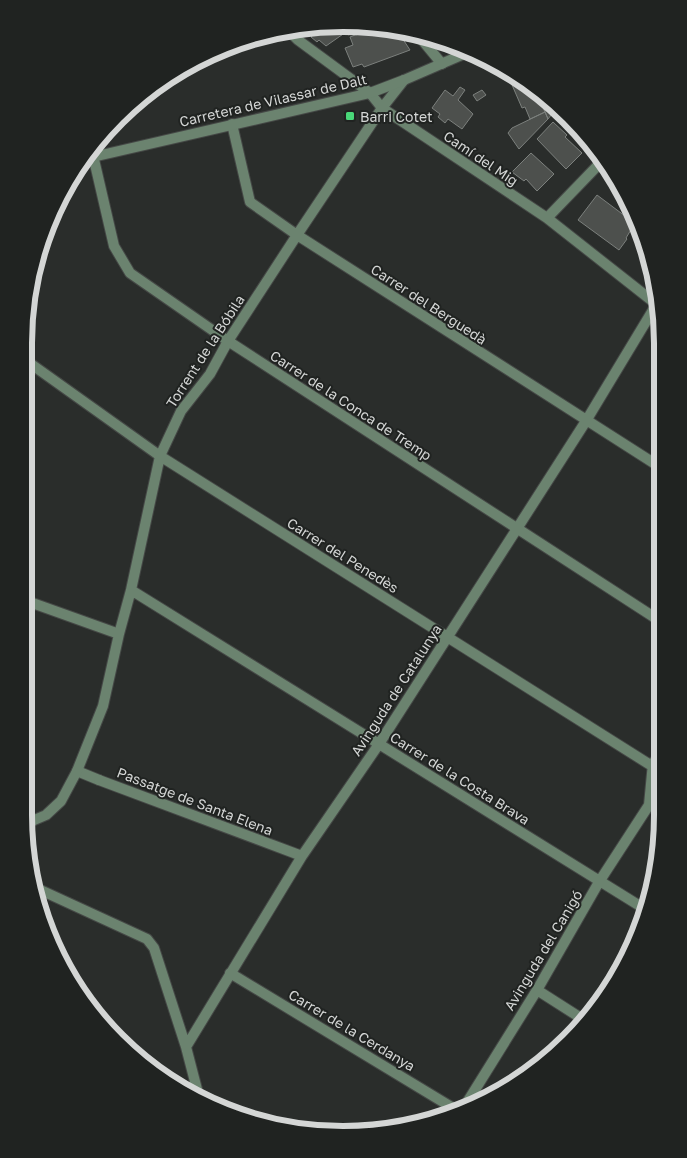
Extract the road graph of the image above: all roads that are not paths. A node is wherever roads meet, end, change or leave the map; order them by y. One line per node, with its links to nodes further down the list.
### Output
1 (294, 36): 6 (street, Camí del Mig)
2 (425, 43): 4 (street)
3 (461, 55): 4 (street, Carretera de Vilassar de Dalt)
4 (442, 64): 5 (street, Carretera de Vilassar de Dalt)
5 (404, 80): 6 (street, Carretera de Vilassar de Dalt); 7 (street, Torrent de la Bóbila)
6 (370, 92): 7 (street, Camí del Mig); 8 (street, Carretera de Vilassar de Dalt)
7 (382, 108): 12 (street, Camí del Mig); 13 (street, Torrent de la Bóbila)
8 (232, 124): 9 (street, Carretera de Vilassar de Dalt); 13 (street, Carrer del Berguedà)
9 (97, 155)
10 (92, 162): 16 (street, Carrer de la Conca de Tremp)
11 (598, 165): 12 (street)
12 (547, 218): 14 (street, Camí del Mig)
13 (297, 235): 16 (street, Torrent de la Bóbila); 18 (street, Carrer del Berguedà)
14 (652, 301)
15 (653, 314): 18 (street, Avinguda de Catalunya)
16 (228, 341): 19 (street, Torrent de la Bóbila); 21 (street, Carrer de la Conca de Tremp)
17 (32, 365): 19 (street, Carrer del Penedès)
18 (586, 421): 20 (street, Carrer del Berguedà); 21 (street, Avinguda de Catalunya)
19 (160, 456): 22 (street, Torrent de la Bóbila); 26 (street, Carrer del Penedès)
20 (654, 465)
21 (517, 529): 24 (street, Carrer de la Conca de Tremp); 26 (street, Avinguda de Catalunya)
22 (131, 590): 25 (street, Torrent de la Bóbila); 27 (street, Carrer de la Costa Brava)
23 (32, 603): 25 (street)
24 (654, 618)
25 (119, 634): 30 (street, Torrent de la Bóbila)
26 (447, 636): 27 (street, Avinguda de Catalunya); 29 (street, Carrer del Penedès)
27 (379, 744): 32 (street, Avinguda de Catalunya); 33 (street, Carrer de la Costa Brava)
28 (654, 762): 29 (street)
29 (652, 766): 33 (street, Avinguda del Canigó)
30 (77, 771): 31 (street, Torrent de la Bóbila); 32 (street, Passatge de Santa Elena)
31 (32, 821)
32 (302, 856): 36 (street, Avinguda de Catalunya)
33 (599, 882): 35 (street, Carrer de la Costa Brava); 37 (street, Avinguda del Canigó)
34 (42, 891): 39 (street)
35 (640, 906)
36 (230, 973): 39 (street, Avinguda de Catalunya); 42 (street, Carrer de la Cerdanya)
37 (537, 990): 38 (street); 41 (street, Avinguda del Canigó)
38 (579, 1017)
39 (186, 1047): 40 (street)
40 (197, 1088)
41 (468, 1099)
42 (450, 1106)

